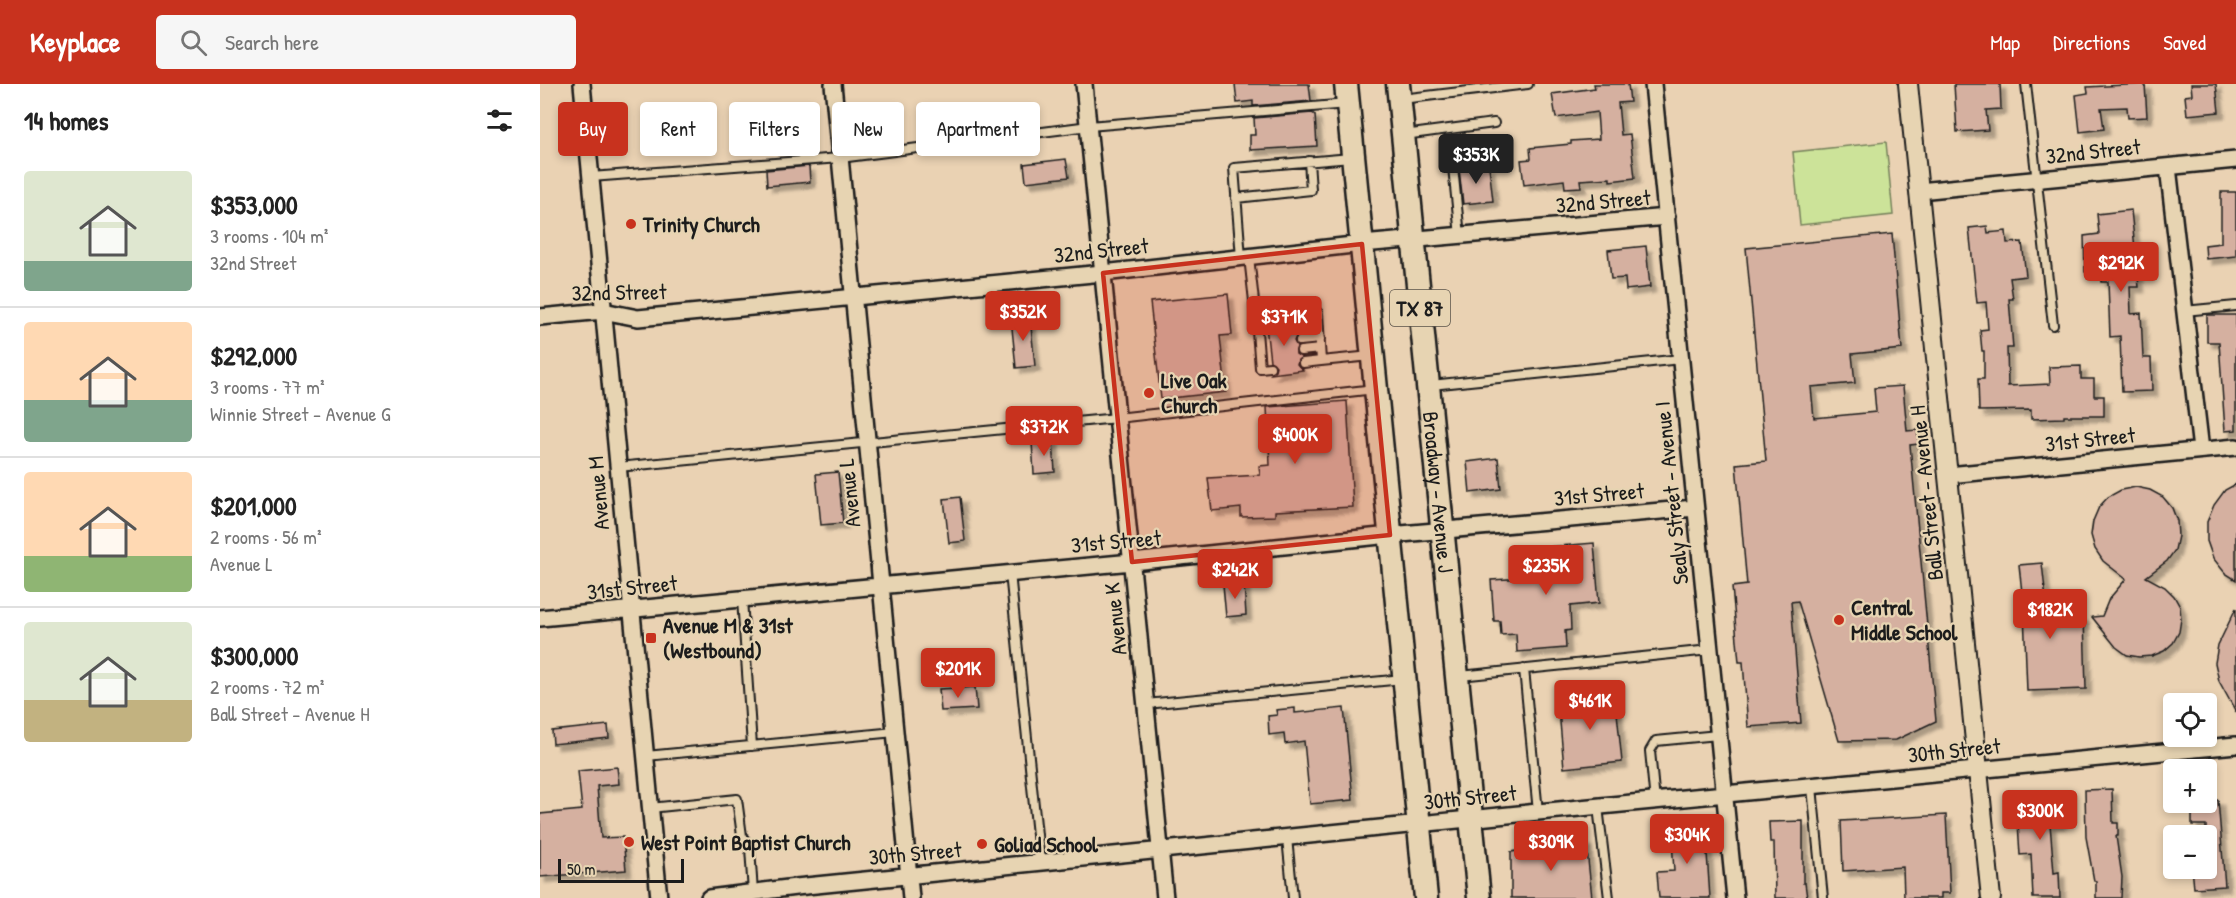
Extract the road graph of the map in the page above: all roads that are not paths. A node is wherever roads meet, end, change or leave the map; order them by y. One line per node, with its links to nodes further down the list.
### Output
1 (582, 84): 19 (street, Avenue M)
2 (833, 84): 14 (street, Avenue L)
3 (1084, 84): 11 (street, Avenue K)
4 (1528, 84): 8 (lane)
5 (1653, 84): 23 (street, Sealy Street - Avenue I)
6 (1908, 84): 21 (street, Ball Street - Avenue H)
7 (2026, 84): 20 (lane)
8 (1398, 91): 12 (main road, Broadway - Avenue J / TX 87)
9 (1347, 94): 11 (lane); 15 (main road, TX 87)
10 (1494, 123): 12 (lane)
11 (1089, 126): 14 (lane); 28 (street, Avenue K)
12 (1402, 135): 25 (main road, Broadway - Avenue J / TX 87)
13 (1482, 154): 24 (lane)
14 (840, 158): 19 (lane); 29 (street, Avenue L)
15 (1353, 158): 17 (lane); 26 (main road, TX 87)
16 (2236, 160): 18 (street, 32nd Street)
17 (1309, 161): 22 (lane); 22 (lane)
18 (2168, 166): 20 (street, 32nd Street); 32 (street)
19 (591, 177): 31 (street, Avenue M)
20 (2036, 180): 21 (street, 32nd Street); 35 (lane)
21 (1919, 191): 56 (street, Ball Street - Avenue H)
22 (1236, 198): 27 (lane)
23 (1667, 218): 24 (street, 32nd Street); 45 (street, Sealy Street - Avenue I)
24 (1460, 236): 25 (street, 32nd Street)
25 (1413, 240): 26 (street, 32nd Street); 49 (main road, Broadway - Avenue J / TX 87)
26 (1362, 244): 27 (street, 32nd Street); 44 (main road, TX 87)
27 (1245, 257): 28 (street, 32nd Street); 34 (lane)
28 (1103, 273): 29 (street, 32nd Street); 51 (street, Avenue K)
29 (853, 298): 31 (street, 32nd Street); 52 (street, Avenue L)
30 (2236, 306): 32 (lane)
31 (603, 311): 33 (street, 32nd Street); 55 (street, Avenue M)
32 (2184, 311): 54 (street)
33 (540, 317)
34 (1256, 319): 36 (lane); 39 (lane)
35 (2053, 325)
36 (1320, 339): 37 (lane); 40 (lane)
37 (1300, 341)
38 (1268, 344): 39 (lane)
39 (1258, 345): 43 (lane)
40 (1320, 349): 41 (lane); 46 (lane)
41 (1301, 351)
42 (1269, 354): 43 (lane)
43 (1259, 356): 48 (lane)
44 (1373, 356): 46 (lane); 50 (main road, TX 87)
45 (1680, 358): 49 (lane); 57 (street, Sealy Street - Avenue I)
46 (1322, 361): 47 (lane)
47 (1303, 363)
48 (1270, 367)
49 (1427, 385): 58 (main road, Broadway - Avenue J / TX 87)
50 (1376, 389): 51 (lane); 59 (main road, TX 87)
51 (1118, 418): 52 (lane); 60 (street, Avenue K)
52 (867, 443): 55 (lane); 62 (street, Avenue L)
53 (2236, 447): 54 (street, 31st Street)
54 (2201, 450): 56 (street, 31st Street)
55 (618, 467): 64 (street, Avenue M)
56 (1948, 475): 76 (street, Ball Street - Avenue H)
57 (1695, 508): 58 (street, 31st Street); 66 (street, Sealy Street - Avenue I)
58 (1442, 531): 59 (street, 31st Street); 68 (main road, Broadway - Avenue J / TX 87)
59 (1390, 535): 60 (street, 31st Street); 69 (main road, TX 87)
60 (1132, 562): 61 (street, 31st Street); 70 (street, Avenue K)
61 (1010, 573): 62 (street, 31st Street); 87 (lane)
62 (881, 586): 63 (street, 31st Street); 71 (street, Avenue L)
63 (741, 599): 64 (street, 31st Street); 74 (lane)
64 (631, 610): 65 (street, 31st Street); 75 (street, Avenue M)
65 (540, 618)
66 (1710, 650): 67 (lane); 72 (street, Sealy Street - Avenue I)
67 (1524, 669): 68 (lane); 82 (lane)
68 (1456, 676): 83 (main road, Broadway - Avenue J / TX 87)
69 (1404, 679): 70 (lane); 84 (main road, TX 87)
70 (1146, 704): 86 (street, Avenue K)
71 (895, 732): 74 (lane); 88 (street, Avenue L)
72 (1718, 735): 78 (street, Sealy Street - Avenue I); 79 (lane)
73 (2236, 745): 76 (street, 30th Street)
74 (752, 746): 75 (lane)
75 (645, 756): 81 (street, Avenue M)
76 (1978, 771): 77 (street, 30th Street); 100 (street, Ball Street - Avenue H)
77 (1812, 787): 78 (street, 30th Street); 99 (lane)
78 (1724, 795): 79 (street, 30th Street); 98 (street, Sealy Street - Avenue I)
79 (1656, 802): 80 (street, 30th Street)
80 (1598, 807): 82 (street, 30th Street); 97 (lane)
81 (650, 808): 89 (lane); 90 (street, Avenue M)
82 (1538, 812): 83 (street, 30th Street)
83 (1471, 820): 84 (street, 30th Street); 96 (main road, Broadway - Avenue J / TX 87)
84 (1419, 825): 85 (street, 30th Street); 95 (main road, TX 87)
85 (1287, 838): 86 (street, 30th Street); 94 (lane)
86 (1161, 851): 87 (street, 30th Street); 93 (street, Avenue K)
87 (1040, 864): 88 (street, 30th Street)
88 (909, 877): 89 (street, 30th Street); 92 (street, Avenue L)
89 (753, 893): 91 (street, 30th Street)
90 (659, 898)
91 (709, 898)
92 (911, 898)
93 (1165, 898)
94 (1293, 898)
95 (1426, 898)
96 (1479, 898)
97 (1609, 898)
98 (1735, 898)
99 (1823, 898)
100 (1991, 898)

